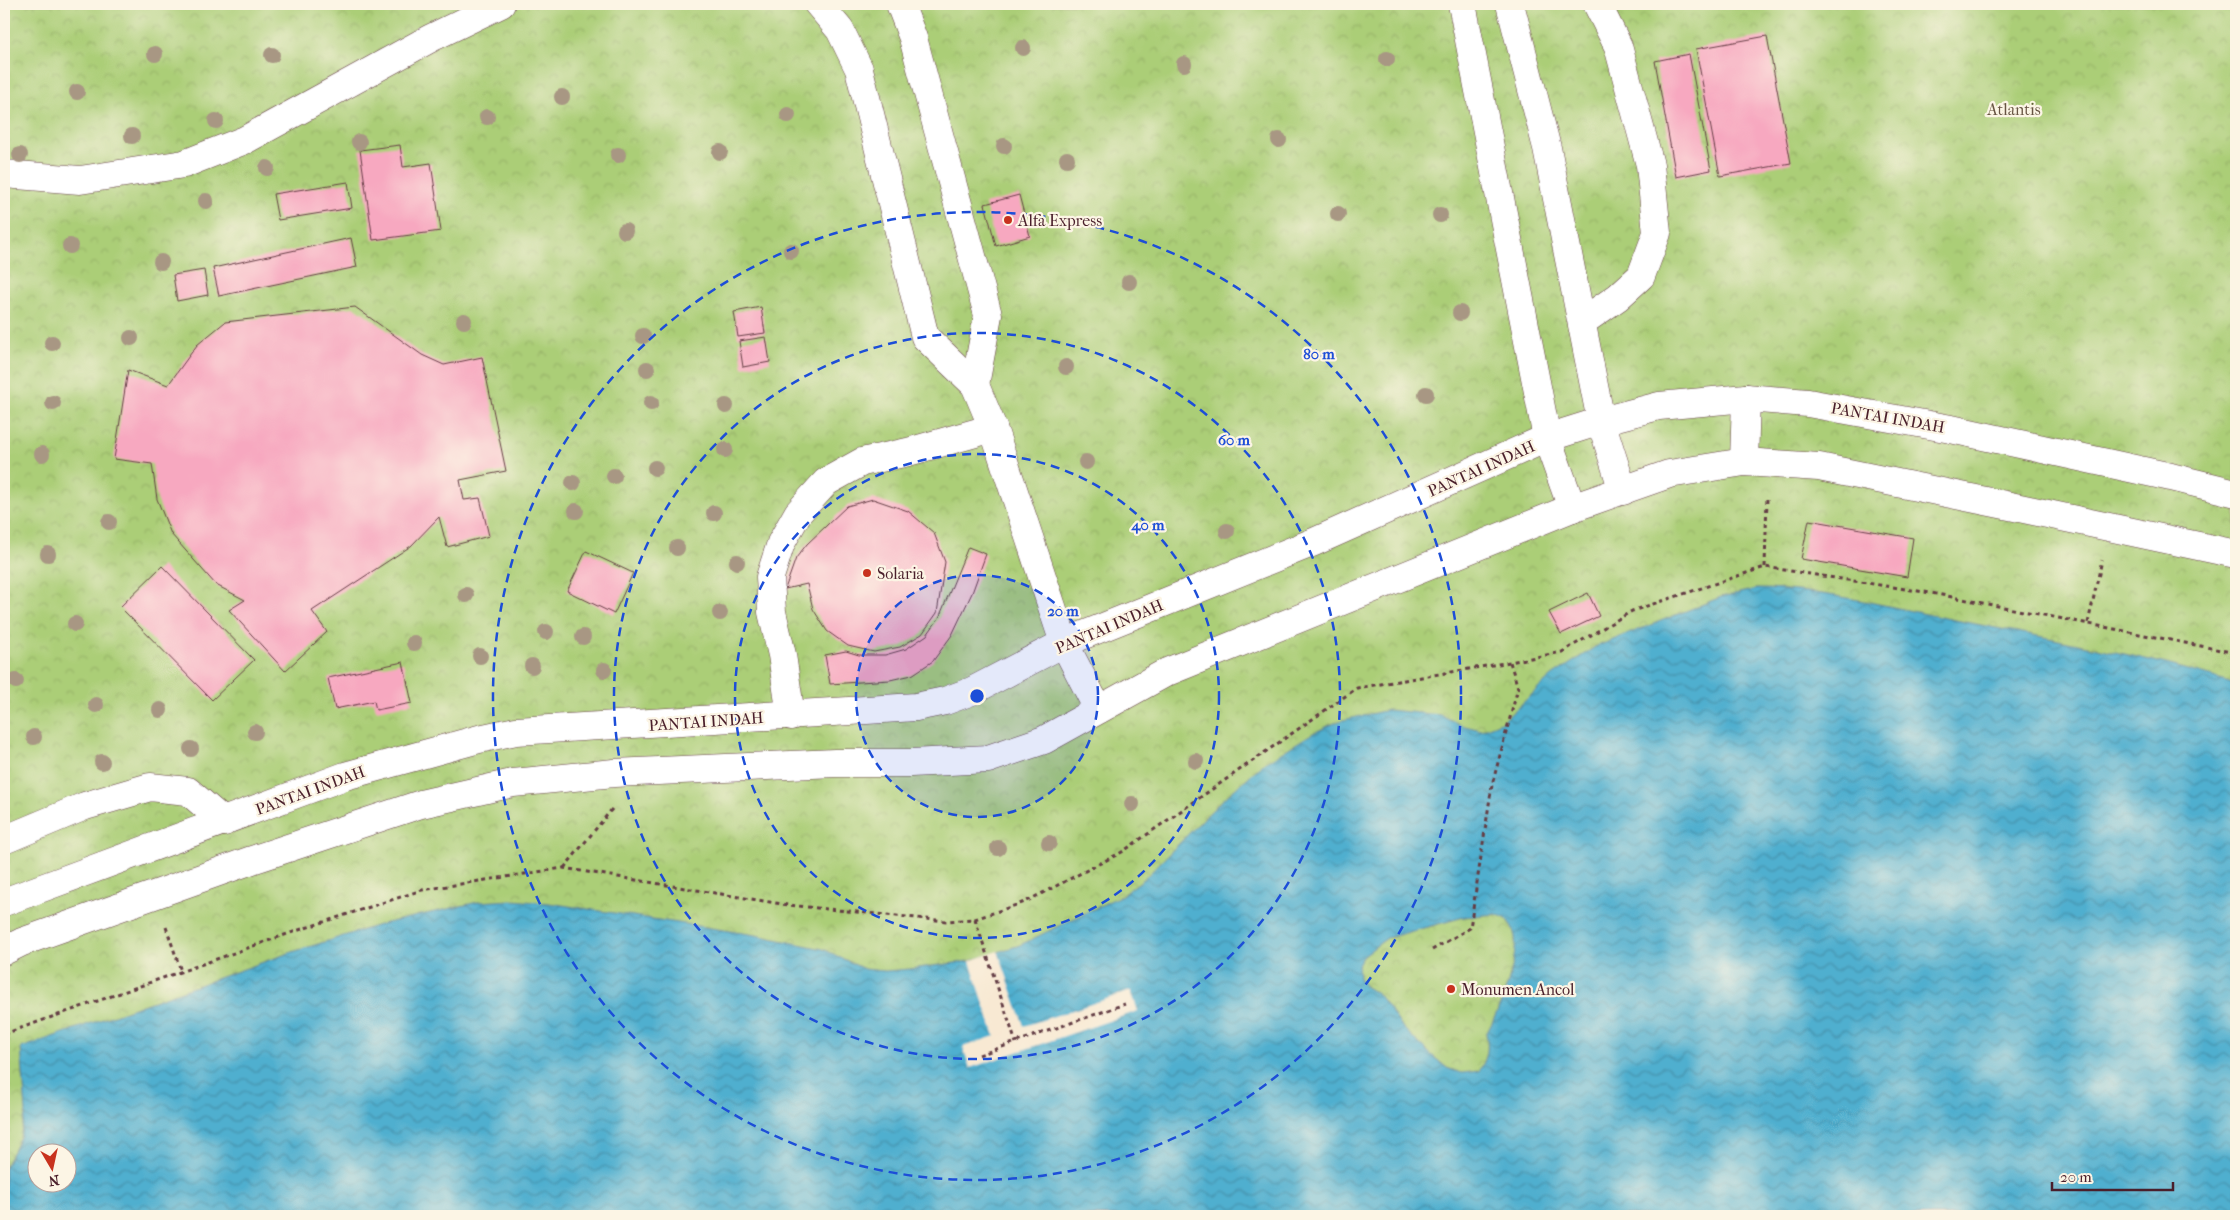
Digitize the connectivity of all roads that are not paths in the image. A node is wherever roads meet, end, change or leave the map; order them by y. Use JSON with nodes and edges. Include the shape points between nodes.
{"nodes":[{"id":1,"x":501,"y":4,"type":"edge"},
{"id":2,"x":818,"y":4,"type":"edge"},
{"id":3,"x":900,"y":4,"type":"edge"},
{"id":4,"x":915,"y":4,"type":"edge"},
{"id":5,"x":1462,"y":4,"type":"edge"},
{"id":6,"x":1510,"y":4,"type":"edge"},
{"id":7,"x":1597,"y":4,"type":"edge"},
{"id":8,"x":913,"y":38,"type":"junction"},
{"id":9,"x":4,"y":174,"type":"edge"},
{"id":10,"x":1582,"y":322,"type":"junction"},
{"id":11,"x":975,"y":384,"type":"junction"},
{"id":12,"x":1746,"y":398,"type":"junction"},
{"id":13,"x":1601,"y":421,"type":"junction"},
{"id":14,"x":993,"y":428,"type":"junction"},
{"id":15,"x":1547,"y":438,"type":"junction"},
{"id":16,"x":1744,"y":462,"type":"junction"},
{"id":17,"x":1623,"y":491,"type":"junction"},
{"id":18,"x":2236,"y":493,"type":"edge"},
{"id":19,"x":1572,"y":508,"type":"junction"},
{"id":20,"x":2236,"y":554,"type":"edge"},
{"id":21,"x":1064,"y":643,"type":"junction"},
{"id":22,"x":1098,"y":709,"type":"junction"},
{"id":23,"x":791,"y":716,"type":"junction"},
{"id":24,"x":224,"y":822,"type":"junction"},
{"id":25,"x":4,"y":840,"type":"edge"},
{"id":26,"x":4,"y":902,"type":"edge"},
{"id":27,"x":4,"y":951,"type":"edge"}],
"edges":[{"from":1,"to":9,"type":"street","via":[[431,38],[245,140],[184,164],[80,180]]},
{"from":2,"to":11,"type":"street","via":[[840,30],[859,68],[925,337]]},
{"from":3,"to":8,"type":"street"},
{"from":4,"to":8,"type":"street"},
{"from":5,"to":15,"type":"street"},
{"from":6,"to":10,"type":"street","via":[[1547,148]]},
{"from":7,"to":10,"type":"street","via":[[1618,46],[1650,165],[1657,233],[1641,276]]},
{"from":8,"to":11,"type":"street","via":[[988,315]]},
{"from":10,"to":13,"type":"street"},
{"from":11,"to":14,"type":"street"},
{"from":12,"to":13,"type":"street","name":"PANTAI INDAH","via":[[1659,406]]},
{"from":12,"to":16,"type":"street"},
{"from":12,"to":18,"type":"street","name":"PANTAI INDAH","via":[[1808,403],[1952,429]]},
{"from":13,"to":15,"type":"street","name":"PANTAI INDAH"},
{"from":13,"to":17,"type":"street"},
{"from":14,"to":21,"type":"street"},
{"from":14,"to":23,"type":"street","via":[[862,462],[826,482],[798,513],[781,543],[770,578],[772,612]]},
{"from":15,"to":19,"type":"street"},
{"from":15,"to":21,"type":"street","name":"PANTAI INDAH","via":[[1314,542]]},
{"from":16,"to":17,"type":"street","via":[[1669,474]]},
{"from":16,"to":20,"type":"street","via":[[1819,467]]},
{"from":17,"to":19,"type":"street"},
{"from":19,"to":22,"type":"street","via":[[1167,672]]},
{"from":21,"to":22,"type":"street"},
{"from":21,"to":23,"type":"street","name":"PANTAI INDAH","via":[[972,691],[945,701],[916,707]]},
{"from":22,"to":27,"type":"street","via":[[1044,740],[988,759],[614,773],[513,783],[421,804],[156,894]]},
{"from":23,"to":24,"type":"street","name":"PANTAI INDAH","via":[[516,731],[345,776]]},
{"from":24,"to":25,"type":"street","via":[[188,791],[150,787],[84,806]]},
{"from":24,"to":26,"type":"street","name":"PANTAI INDAH"}]}
